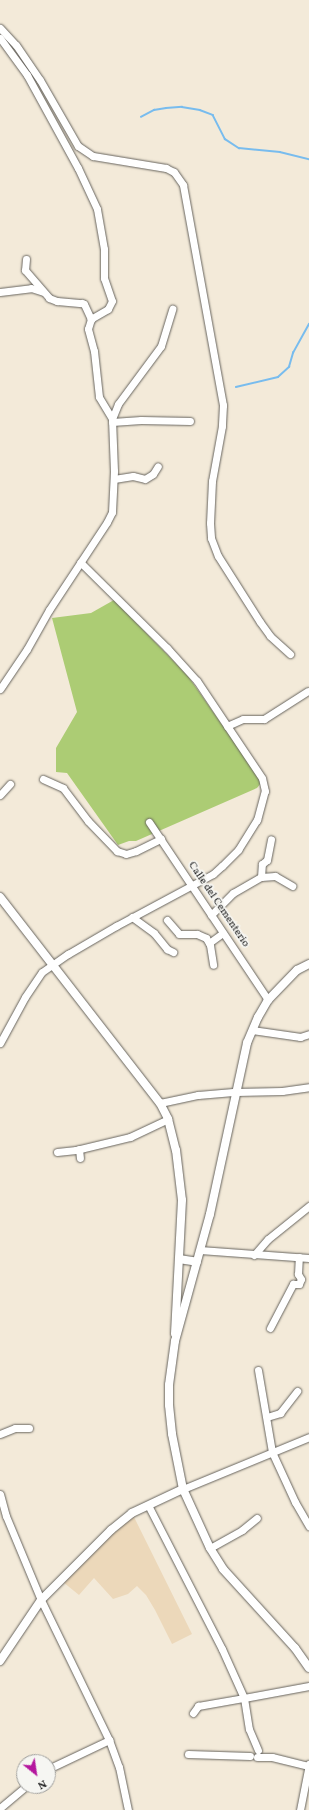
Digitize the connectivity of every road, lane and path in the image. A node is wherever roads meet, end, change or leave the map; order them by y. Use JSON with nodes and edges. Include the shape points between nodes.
{"nodes":[{"id":1,"x":0,"y":28,"type":"edge"},
{"id":2,"x":0,"y":38,"type":"edge"},
{"id":3,"x":26,"y":259,"type":"dead end"},
{"id":4,"x":0,"y":292,"type":"edge"},
{"id":5,"x":45,"y":293,"type":"junction"},
{"id":6,"x":172,"y":309,"type":"dead end"},
{"id":7,"x":91,"y":319,"type":"junction"},
{"id":8,"x":112,"y":421,"type":"junction"},
{"id":9,"x":190,"y":421,"type":"dead end"},
{"id":10,"x":158,"y":466,"type":"dead end"},
{"id":11,"x":114,"y":479,"type":"junction"},
{"id":12,"x":80,"y":562,"type":"junction"},
{"id":13,"x":290,"y":654,"type":"dead end"},
{"id":14,"x":0,"y":689,"type":"edge"},
{"id":15,"x":308,"y":692,"type":"dead end"},
{"id":16,"x":227,"y":726,"type":"junction"},
{"id":17,"x":43,"y":779,"type":"dead end"},
{"id":18,"x":10,"y":784,"type":"dead end"},
{"id":19,"x":0,"y":795,"type":"edge"},
{"id":20,"x":150,"y":822,"type":"dead end"},
{"id":21,"x":161,"y":839,"type":"junction"},
{"id":22,"x":271,"y":839,"type":"dead end"},
{"id":23,"x":261,"y":877,"type":"junction"},
{"id":24,"x":191,"y":885,"type":"junction"},
{"id":25,"x":292,"y":886,"type":"dead end"},
{"id":26,"x":0,"y":897,"type":"edge"},
{"id":27,"x":211,"y":915,"type":"junction"},
{"id":28,"x":132,"y":917,"type":"junction"},
{"id":29,"x":167,"y":920,"type":"dead end"},
{"id":30,"x":223,"y":933,"type":"junction"},
{"id":31,"x":209,"y":943,"type":"junction"},
{"id":32,"x":173,"y":952,"type":"dead end"},
{"id":33,"x":52,"y":964,"type":"junction"},
{"id":34,"x":309,"y":964,"type":"edge"},
{"id":35,"x":213,"y":965,"type":"dead end"},
{"id":36,"x":268,"y":1000,"type":"junction"},
{"id":37,"x":252,"y":1030,"type":"junction"},
{"id":38,"x":309,"y":1034,"type":"edge"},
{"id":39,"x":0,"y":1043,"type":"edge"},
{"id":40,"x":309,"y":1087,"type":"edge"},
{"id":41,"x":236,"y":1092,"type":"junction"},
{"id":42,"x":160,"y":1103,"type":"junction"},
{"id":43,"x":168,"y":1119,"type":"junction"},
{"id":44,"x":79,"y":1149,"type":"junction"},
{"id":45,"x":57,"y":1152,"type":"dead end"},
{"id":46,"x":80,"y":1158,"type":"dead end"},
{"id":47,"x":309,"y":1206,"type":"edge"},
{"id":48,"x":200,"y":1250,"type":"junction"},
{"id":49,"x":254,"y":1254,"type":"junction"},
{"id":50,"x":299,"y":1257,"type":"junction"},
{"id":51,"x":309,"y":1258,"type":"edge"},
{"id":52,"x":179,"y":1259,"type":"junction"},
{"id":53,"x":197,"y":1262,"type":"junction"},
{"id":54,"x":270,"y":1328,"type":"dead end"},
{"id":55,"x":176,"y":1341,"type":"junction"},
{"id":56,"x":258,"y":1370,"type":"dead end"},
{"id":57,"x":297,"y":1391,"type":"dead end"},
{"id":58,"x":267,"y":1417,"type":"junction"},
{"id":59,"x":29,"y":1428,"type":"dead end"},
{"id":60,"x":0,"y":1434,"type":"edge"},
{"id":61,"x":309,"y":1437,"type":"edge"},
{"id":62,"x":272,"y":1452,"type":"junction"},
{"id":63,"x":184,"y":1489,"type":"junction"},
{"id":64,"x":0,"y":1494,"type":"edge"},
{"id":65,"x":148,"y":1505,"type":"junction"},
{"id":66,"x":257,"y":1518,"type":"dead end"},
{"id":67,"x":309,"y":1526,"type":"edge"},
{"id":68,"x":210,"y":1548,"type":"junction"},
{"id":69,"x":41,"y":1600,"type":"junction"},
{"id":70,"x":307,"y":1660,"type":"edge"},
{"id":71,"x":0,"y":1662,"type":"edge"},
{"id":72,"x":309,"y":1668,"type":"edge"},
{"id":73,"x":309,"y":1681,"type":"edge"},
{"id":74,"x":300,"y":1686,"type":"junction"},
{"id":75,"x":309,"y":1686,"type":"edge"},
{"id":76,"x":244,"y":1698,"type":"junction"},
{"id":77,"x":193,"y":1713,"type":"dead end"},
{"id":78,"x":109,"y":1740,"type":"junction"},
{"id":79,"x":255,"y":1753,"type":"junction"},
{"id":80,"x":188,"y":1754,"type":"dead end"},
{"id":81,"x":56,"y":1765,"type":"edge"},
{"id":82,"x":309,"y":1765,"type":"edge"},
{"id":83,"x":17,"y":1794,"type":"edge"},
{"id":84,"x":0,"y":1808,"type":"edge"},
{"id":85,"x":128,"y":1810,"type":"edge"},
{"id":86,"x":300,"y":1810,"type":"edge"}],
"edges":[{"from":1,"to":13,"type":"street","via":[[16,45],[37,75],[78,146],[93,156],[166,168],[174,172],[183,185],[223,405],[222,426],[212,481],[211,538],[218,556],[260,622],[270,636]]},
{"from":2,"to":7,"type":"street","via":[[27,75],[97,208],[104,249],[104,278],[112,301],[108,309]]},
{"from":3,"to":5,"type":"street","via":[[25,270]]},
{"from":4,"to":5,"type":"street","via":[[31,288]]},
{"from":5,"to":7,"type":"street","via":[[53,301],[84,304]]},
{"from":6,"to":8,"type":"street","via":[[161,346],[118,404]]},
{"from":7,"to":8,"type":"street","via":[[88,329],[94,351],[99,397]]},
{"from":8,"to":9,"type":"street"},
{"from":8,"to":11,"type":"street"},
{"from":10,"to":11,"type":"street","via":[[153,474],[145,479],[133,476]]},
{"from":11,"to":12,"type":"street","via":[[112,512]]},
{"from":12,"to":14,"type":"street"},
{"from":12,"to":16,"type":"street","via":[[188,671]]},
{"from":15,"to":16,"type":"street","via":[[264,719],[243,719]]},
{"from":16,"to":24,"type":"street","via":[[262,778],[265,791],[263,802],[257,820],[238,850],[213,874]]},
{"from":17,"to":21,"type":"street","via":[[63,788],[88,821],[117,851],[126,854]]},
{"from":18,"to":19,"type":"street"},
{"from":20,"to":21,"type":"street","name":"Calle del Cementerio"},
{"from":21,"to":24,"type":"street","name":"Calle del Cementerio"},
{"from":22,"to":23,"type":"street","via":[[267,860],[262,864]]},
{"from":23,"to":25,"type":"street","via":[[275,876]]},
{"from":23,"to":27,"type":"street","via":[[233,893]]},
{"from":24,"to":27,"type":"street","name":"Calle del Cementerio"},
{"from":24,"to":28,"type":"street"},
{"from":26,"to":33,"type":"main road"},
{"from":27,"to":30,"type":"street","name":"Calle del Cementerio"},
{"from":28,"to":32,"type":"street","via":[[154,932]]},
{"from":28,"to":33,"type":"street"},
{"from":29,"to":31,"type":"street","via":[[179,934],[197,934],[206,938]]},
{"from":30,"to":31,"type":"street"},
{"from":30,"to":36,"type":"street","name":"Calle del Cementerio"},
{"from":31,"to":35,"type":"street"},
{"from":33,"to":39,"type":"street","via":[[35,980]]},
{"from":33,"to":42,"type":"main road"},
{"from":34,"to":36,"type":"main road","via":[[297,970]]},
{"from":36,"to":37,"type":"main road"},
{"from":37,"to":38,"type":"street","via":[[300,1037]]},
{"from":37,"to":41,"type":"main road"},
{"from":40,"to":41,"type":"street","via":[[282,1091]]},
{"from":41,"to":42,"type":"street","via":[[198,1095]]},
{"from":41,"to":48,"type":"main road"},
{"from":42,"to":43,"type":"main road"},
{"from":43,"to":44,"type":"street","via":[[130,1137]]},
{"from":43,"to":52,"type":"main road","via":[[176,1150],[182,1200]]},
{"from":44,"to":45,"type":"street"},
{"from":44,"to":46,"type":"street"},
{"from":47,"to":49,"type":"street","via":[[268,1239]]},
{"from":48,"to":49,"type":"street"},
{"from":48,"to":53,"type":"main road"},
{"from":49,"to":50,"type":"street"},
{"from":50,"to":51,"type":"street"},
{"from":50,"to":54,"type":"street","via":[[299,1284],[293,1284]]},
{"from":52,"to":53,"type":"main road"},
{"from":52,"to":55,"type":"main road","via":[[174,1325]]},
{"from":53,"to":55,"type":"main road"},
{"from":55,"to":63,"type":"main road","via":[[169,1385],[169,1405],[172,1434]]},
{"from":56,"to":58,"type":"street"},
{"from":57,"to":58,"type":"street","via":[[280,1413]]},
{"from":58,"to":62,"type":"street"},
{"from":59,"to":60,"type":"street","via":[[15,1428]]},
{"from":61,"to":62,"type":"street"},
{"from":62,"to":63,"type":"street"},
{"from":62,"to":67,"type":"street"},
{"from":63,"to":65,"type":"main road"},
{"from":63,"to":68,"type":"main road"},
{"from":64,"to":69,"type":"street","via":[[6,1516]]},
{"from":65,"to":69,"type":"main road","via":[[132,1513],[111,1530]]},
{"from":65,"to":76,"type":"street","via":[[222,1649]]},
{"from":66,"to":68,"type":"street","via":[[231,1537]]},
{"from":68,"to":70,"type":"main road","via":[[223,1569]]},
{"from":69,"to":71,"type":"main road"},
{"from":69,"to":78,"type":"street"},
{"from":70,"to":72,"type":"main road"},
{"from":73,"to":74,"type":"street"},
{"from":74,"to":75,"type":"street"},
{"from":74,"to":76,"type":"street"},
{"from":76,"to":77,"type":"street","via":[[198,1706]]},
{"from":76,"to":79,"type":"street"},
{"from":78,"to":81,"type":"street"},
{"from":78,"to":85,"type":"street","via":[[119,1767]]},
{"from":79,"to":80,"type":"street"},
{"from":79,"to":82,"type":"street"},
{"from":82,"to":86,"type":"street"},
{"from":83,"to":84,"type":"street"}]}
